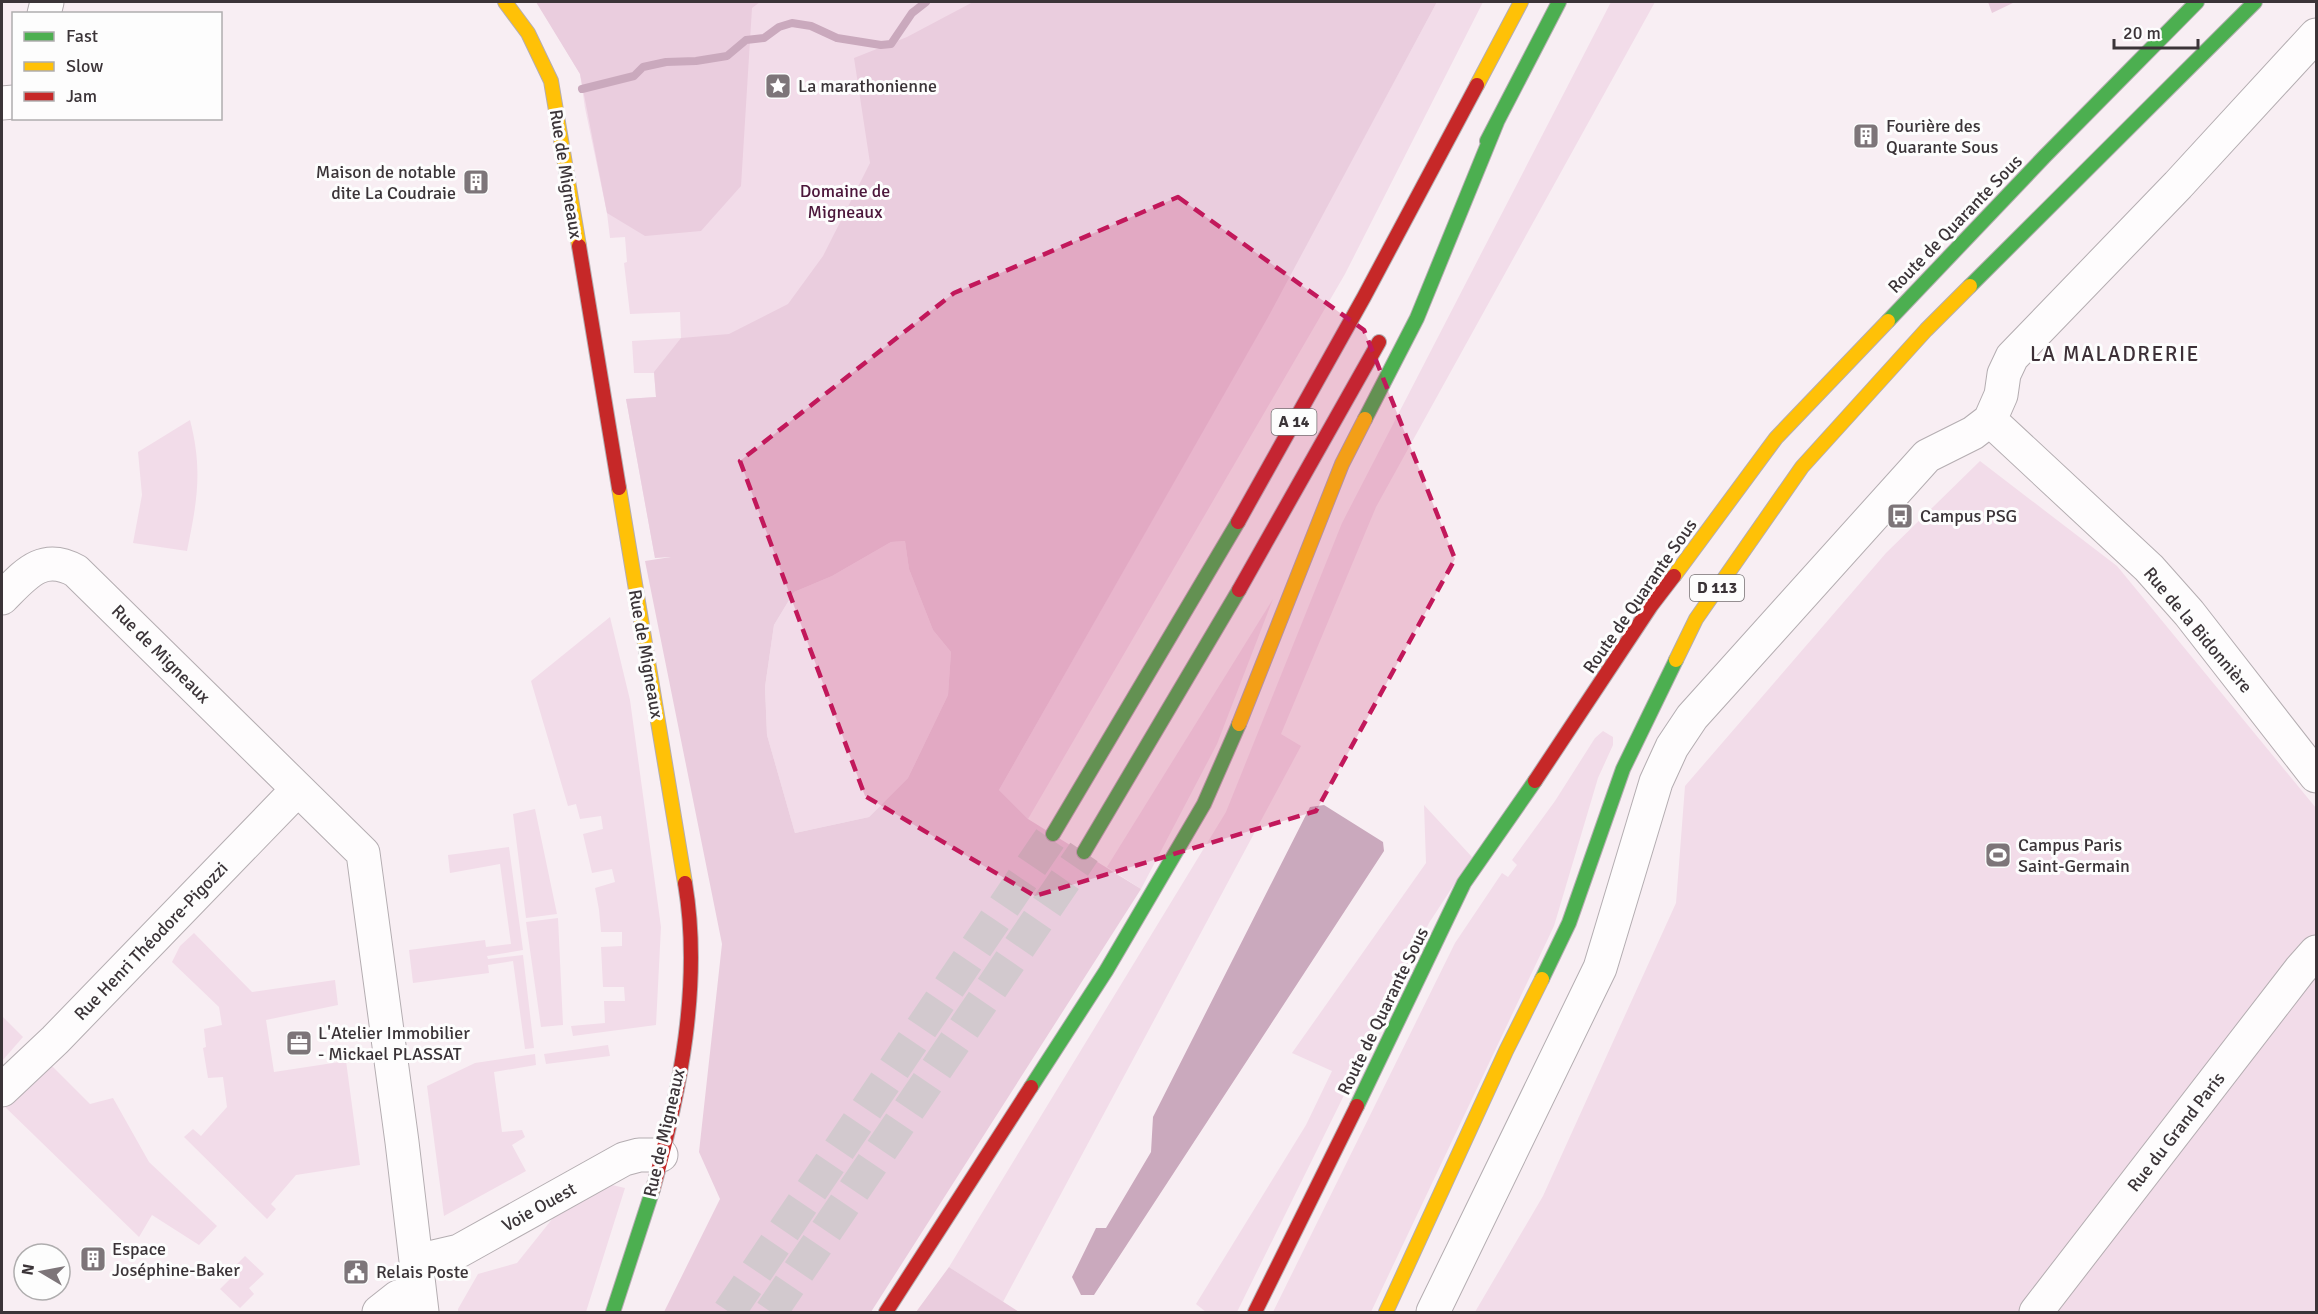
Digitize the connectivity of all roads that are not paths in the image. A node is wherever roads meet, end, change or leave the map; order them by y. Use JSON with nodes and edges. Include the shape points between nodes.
{"nodes":[{"id":1,"x":505,"y":2,"type":"edge"},
{"id":2,"x":1521,"y":2,"type":"edge"},
{"id":3,"x":1559,"y":2,"type":"edge"},
{"id":4,"x":2197,"y":2,"type":"edge"},
{"id":5,"x":2255,"y":2,"type":"edge"},
{"id":6,"x":2316,"y":35,"type":"edge"},
{"id":7,"x":1497,"y":122,"type":"junction"},
{"id":8,"x":1432,"y":244,"type":"dead end"},
{"id":9,"x":1388,"y":325,"type":"dead end"},
{"id":10,"x":1990,"y":420,"type":"junction"},
{"id":11,"x":2,"y":598,"type":"edge"},
{"id":12,"x":2316,"y":776,"type":"edge"},
{"id":13,"x":298,"y":789,"type":"junction"},
{"id":14,"x":1053,"y":834,"type":"tunnel mouth"},
{"id":15,"x":1084,"y":852,"type":"tunnel mouth"},
{"id":16,"x":2316,"y":952,"type":"edge"},
{"id":17,"x":2,"y":1090,"type":"edge"},
{"id":18,"x":662,"y":1155,"type":"junction"},
{"id":19,"x":419,"y":1288,"type":"edge"},
{"id":20,"x":379,"y":1312,"type":"edge"},
{"id":21,"x":613,"y":1312,"type":"edge"},
{"id":22,"x":886,"y":1312,"type":"edge"},
{"id":23,"x":1254,"y":1312,"type":"edge"},
{"id":24,"x":1386,"y":1312,"type":"edge"},
{"id":25,"x":1433,"y":1312,"type":"edge"},
{"id":26,"x":2036,"y":1312,"type":"edge"}],
"edges":[{"from":1,"to":18,"type":"main road","name":"Rue de Migneaux","via":[[528,33],[551,81],[691,916],[687,1008]]},
{"from":2,"to":14,"type":"main road","number":"A 14","via":[[1364,297],[1217,559]]},
{"from":3,"to":7,"type":"main road"},
{"from":4,"to":23,"type":"main road","name":"Route de Quarante Sous","number":"D 113","via":[[1776,438],[1651,606],[1464,883]]},
{"from":5,"to":24,"type":"main road","number":"D 113","via":[[1926,330],[1802,467],[1696,619],[1623,769],[1569,923]]},
{"from":6,"to":10,"type":"street","via":[[2012,357]]},
{"from":7,"to":8,"type":"main road"},
{"from":7,"to":22,"type":"main road","via":[[1417,318],[1342,464],[1204,804],[1106,971]]},
{"from":9,"to":15,"type":"main road","number":"A 14","via":[[1253,567]]},
{"from":10,"to":12,"type":"street","name":"Rue de la Bidonnière","via":[[2149,568],[2189,613]]},
{"from":10,"to":25,"type":"street","via":[[1927,456],[1716,688],[1672,747],[1641,825],[1600,968]]},
{"from":11,"to":13,"type":"street","name":"Rue de Migneaux","via":[[37,566],[52,563],[76,571]]},
{"from":13,"to":17,"type":"street","name":"Rue Henri Théodore-Pigozzi"},
{"from":13,"to":19,"type":"street","name":"Rue de Migneaux","via":[[363,854]]},
{"from":16,"to":26,"type":"street","name":"Rue du Grand Paris"},
{"from":18,"to":19,"type":"street","name":"Voie Ouest","via":[[624,1159],[459,1251]]},
{"from":18,"to":21,"type":"main road","name":"Rue de Migneaux"},
{"from":19,"to":20,"type":"street","name":"Voie Ouest","via":[[398,1297]]}]}
